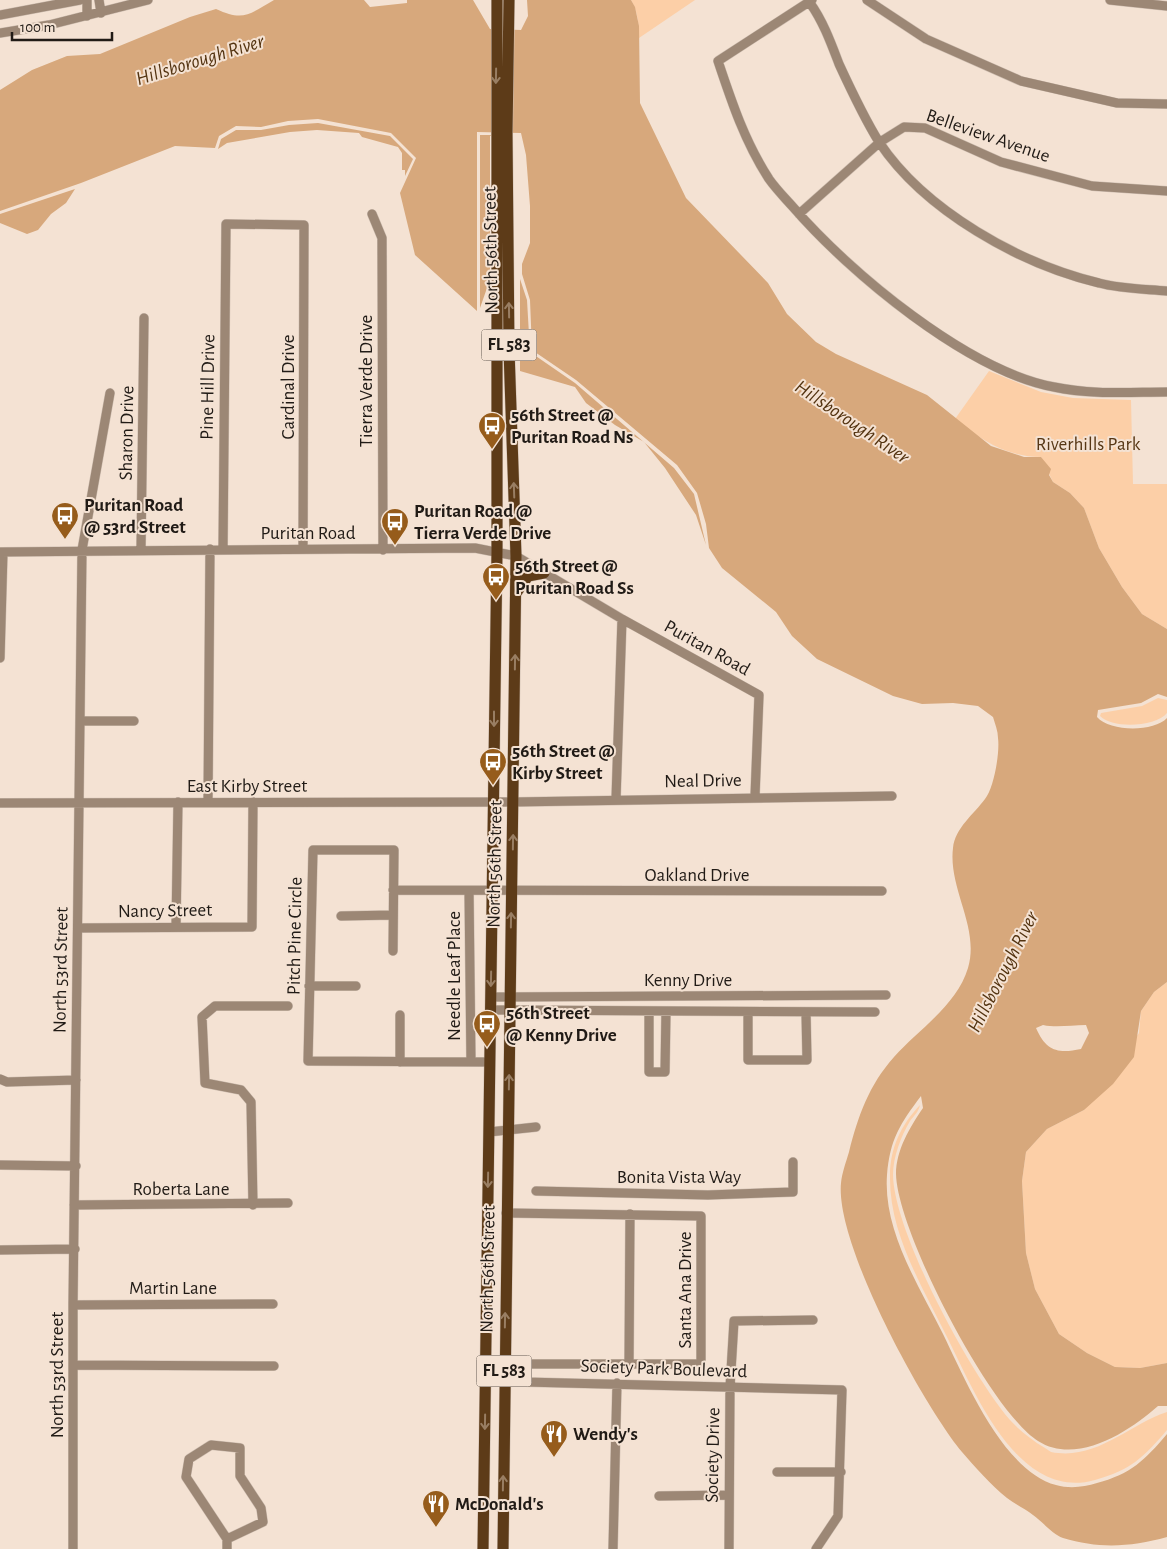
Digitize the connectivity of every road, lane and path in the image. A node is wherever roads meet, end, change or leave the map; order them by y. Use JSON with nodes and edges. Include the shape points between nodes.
{"nodes":[{"id":1,"x":80,"y":0,"type":"edge"},
{"id":2,"x":87,"y":0,"type":"edge"},
{"id":3,"x":99,"y":0,"type":"edge"},
{"id":4,"x":148,"y":0,"type":"edge"},
{"id":5,"x":497,"y":0,"type":"edge"},
{"id":6,"x":509,"y":0,"type":"edge"},
{"id":7,"x":867,"y":0,"type":"edge"},
{"id":8,"x":1110,"y":0,"type":"edge"},
{"id":9,"x":811,"y":1,"type":"edge"},
{"id":10,"x":1167,"y":6,"type":"edge"},
{"id":11,"x":0,"y":14,"type":"edge"},
{"id":12,"x":93,"y":14,"type":"junction"},
{"id":13,"x":0,"y":33,"type":"edge"},
{"id":14,"x":1167,"y":104,"type":"edge"},
{"id":15,"x":501,"y":134,"type":"junction"},
{"id":16,"x":880,"y":142,"type":"junction"},
{"id":17,"x":1167,"y":191,"type":"edge"},
{"id":18,"x":372,"y":214,"type":"dead end"},
{"id":19,"x":799,"y":214,"type":"junction"},
{"id":20,"x":304,"y":225,"type":"joint"},
{"id":21,"x":1167,"y":291,"type":"edge"},
{"id":22,"x":144,"y":318,"type":"dead end"},
{"id":23,"x":496,"y":382,"type":"junction"},
{"id":24,"x":510,"y":382,"type":"junction"},
{"id":25,"x":1167,"y":392,"type":"edge"},
{"id":26,"x":110,"y":393,"type":"dead end"},
{"id":27,"x":142,"y":549,"type":"junction"},
{"id":28,"x":210,"y":549,"type":"junction"},
{"id":29,"x":222,"y":549,"type":"junction"},
{"id":30,"x":304,"y":549,"type":"junction"},
{"id":31,"x":82,"y":550,"type":"junction"},
{"id":32,"x":383,"y":550,"type":"junction"},
{"id":33,"x":497,"y":551,"type":"junction"},
{"id":34,"x":2,"y":552,"type":"edge"},
{"id":35,"x":516,"y":556,"type":"junction"},
{"id":36,"x":544,"y":573,"type":"junction"},
{"id":37,"x":515,"y":594,"type":"junction"},
{"id":38,"x":622,"y":619,"type":"junction"},
{"id":39,"x":0,"y":658,"type":"edge"},
{"id":40,"x":495,"y":694,"type":"junction"},
{"id":41,"x":514,"y":694,"type":"junction"},
{"id":42,"x":81,"y":721,"type":"junction"},
{"id":43,"x":134,"y":721,"type":"dead end"},
{"id":44,"x":755,"y":796,"type":"junction"},
{"id":45,"x":892,"y":796,"type":"dead end"},
{"id":46,"x":616,"y":799,"type":"junction"},
{"id":47,"x":178,"y":802,"type":"junction"},
{"id":48,"x":208,"y":802,"type":"junction"},
{"id":49,"x":253,"y":802,"type":"junction"},
{"id":50,"x":494,"y":802,"type":"junction"},
{"id":51,"x":514,"y":802,"type":"junction"},
{"id":52,"x":0,"y":803,"type":"edge"},
{"id":53,"x":78,"y":804,"type":"junction"},
{"id":54,"x":393,"y":890,"type":"junction"},
{"id":55,"x":493,"y":890,"type":"junction"},
{"id":56,"x":512,"y":890,"type":"junction"},
{"id":57,"x":469,"y":891,"type":"junction"},
{"id":58,"x":882,"y":891,"type":"dead end"},
{"id":59,"x":393,"y":915,"type":"junction"},
{"id":60,"x":341,"y":916,"type":"dead end"},
{"id":61,"x":176,"y":926,"type":"junction"},
{"id":62,"x":78,"y":928,"type":"junction"},
{"id":63,"x":394,"y":951,"type":"dead end"},
{"id":64,"x":309,"y":986,"type":"junction"},
{"id":65,"x":356,"y":986,"type":"dead end"},
{"id":66,"x":886,"y":995,"type":"dead end"},
{"id":67,"x":491,"y":997,"type":"junction"},
{"id":68,"x":510,"y":997,"type":"junction"},
{"id":69,"x":288,"y":1006,"type":"dead end"},
{"id":70,"x":491,"y":1010,"type":"junction"},
{"id":71,"x":510,"y":1010,"type":"junction"},
{"id":72,"x":666,"y":1011,"type":"junction"},
{"id":73,"x":649,"y":1012,"type":"junction"},
{"id":74,"x":748,"y":1012,"type":"junction"},
{"id":75,"x":806,"y":1012,"type":"junction"},
{"id":76,"x":875,"y":1012,"type":"dead end"},
{"id":77,"x":400,"y":1015,"type":"dead end"},
{"id":78,"x":400,"y":1062,"type":"junction"},
{"id":79,"x":471,"y":1062,"type":"junction"},
{"id":80,"x":490,"y":1062,"type":"junction"},
{"id":81,"x":0,"y":1079,"type":"edge"},
{"id":82,"x":76,"y":1080,"type":"junction"},
{"id":83,"x":536,"y":1127,"type":"dead end"},
{"id":84,"x":509,"y":1131,"type":"junction"},
{"id":85,"x":489,"y":1132,"type":"junction"},
{"id":86,"x":792,"y":1162,"type":"dead end"},
{"id":87,"x":0,"y":1165,"type":"edge"},
{"id":88,"x":76,"y":1166,"type":"junction"},
{"id":89,"x":536,"y":1191,"type":"dead end"},
{"id":90,"x":288,"y":1203,"type":"dead end"},
{"id":91,"x":74,"y":1205,"type":"junction"},
{"id":92,"x":253,"y":1205,"type":"junction"},
{"id":93,"x":506,"y":1213,"type":"junction"},
{"id":94,"x":630,"y":1214,"type":"junction"},
{"id":95,"x":75,"y":1249,"type":"junction"},
{"id":96,"x":0,"y":1250,"type":"edge"},
{"id":97,"x":273,"y":1304,"type":"dead end"},
{"id":98,"x":73,"y":1305,"type":"junction"},
{"id":99,"x":813,"y":1320,"type":"dead end"},
{"id":100,"x":629,"y":1363,"type":"junction"},
{"id":101,"x":73,"y":1365,"type":"junction"},
{"id":102,"x":274,"y":1366,"type":"dead end"},
{"id":103,"x":485,"y":1376,"type":"junction"},
{"id":104,"x":504,"y":1380,"type":"junction"},
{"id":105,"x":525,"y":1382,"type":"junction"},
{"id":106,"x":617,"y":1384,"type":"junction"},
{"id":107,"x":730,"y":1388,"type":"junction"},
{"id":108,"x":777,"y":1472,"type":"dead end"},
{"id":109,"x":840,"y":1472,"type":"junction"},
{"id":110,"x":728,"y":1495,"type":"junction"},
{"id":111,"x":658,"y":1496,"type":"dead end"},
{"id":112,"x":226,"y":1544,"type":"edge"},
{"id":113,"x":73,"y":1549,"type":"edge"},
{"id":114,"x":483,"y":1549,"type":"edge"},
{"id":115,"x":503,"y":1549,"type":"edge"},
{"id":116,"x":613,"y":1549,"type":"edge"},
{"id":117,"x":729,"y":1549,"type":"edge"},
{"id":118,"x":816,"y":1549,"type":"edge"}],
"edges":[{"from":1,"to":11,"type":"street"},
{"from":2,"to":12,"type":"street"},
{"from":3,"to":12,"type":"street"},
{"from":4,"to":12,"type":"street"},
{"from":5,"to":15,"type":"main road","name":"North 56th Street","number":"FL 583","one_way":true},
{"from":6,"to":15,"type":"main road","name":"North 56th Street","number":"FL 583","via":[[510,27]]},
{"from":7,"to":14,"type":"street","via":[[926,39],[1021,81],[1117,103]]},
{"from":8,"to":10,"type":"street"},
{"from":9,"to":16,"type":"street","via":[[848,84]]},
{"from":9,"to":19,"type":"street","via":[[718,61],[749,146],[770,181]]},
{"from":12,"to":13,"type":"street"},
{"from":15,"to":23,"type":"main road","name":"North 56th Street","number":"FL 583"},
{"from":24,"to":15,"type":"main road","name":"North 56th Street","number":"FL 583","one_way":true},
{"from":16,"to":17,"type":"street","name":"Belleview Avenue","via":[[904,127],[925,128],[1002,162],[1092,186]]},
{"from":16,"to":19,"type":"street","name":"Belleview Avenue"},
{"from":16,"to":21,"type":"street","via":[[913,182],[963,221],[1032,262],[1100,284]]},
{"from":18,"to":32,"type":"street","name":"Tierra Verde Drive","via":[[382,238]]},
{"from":19,"to":25,"type":"street","via":[[822,239],[912,315],[978,359],[1053,387],[1084,392]]},
{"from":20,"to":29,"type":"street","name":"Pine Hill Drive","via":[[226,224]]},
{"from":20,"to":30,"type":"street","name":"Cardinal Drive"},
{"from":22,"to":27,"type":"street","name":"Sharon Drive"},
{"from":23,"to":24,"type":"main road"},
{"from":23,"to":33,"type":"main road","name":"North 56th Street","number":"FL 583"},
{"from":35,"to":24,"type":"main road","name":"North 56th Street","number":"FL 583","one_way":true},
{"from":26,"to":31,"type":"street","name":"North 53rd Street"},
{"from":27,"to":28,"type":"street","name":"Puritan Road"},
{"from":27,"to":31,"type":"street","name":"Puritan Road"},
{"from":28,"to":29,"type":"street","name":"Puritan Road"},
{"from":28,"to":48,"type":"street"},
{"from":29,"to":30,"type":"street","name":"Puritan Road"},
{"from":30,"to":32,"type":"street","name":"Puritan Road"},
{"from":31,"to":34,"type":"street","name":"Puritan Road"},
{"from":31,"to":42,"type":"street","name":"North 53rd Street"},
{"from":32,"to":33,"type":"street","name":"Puritan Road","via":[[475,548]]},
{"from":33,"to":35,"type":"street","name":"Puritan Road"},
{"from":33,"to":40,"type":"main road","name":"North 56th Street","number":"FL 583"},
{"from":34,"to":39,"type":"street"},
{"from":35,"to":36,"type":"street","name":"Puritan Road"},
{"from":35,"to":37,"type":"main road","name":"North 56th Street","number":"FL 583"},
{"from":36,"to":37,"type":"main road","via":[[528,576]]},
{"from":36,"to":38,"type":"street","name":"Puritan Road"},
{"from":41,"to":37,"type":"main road","name":"North 56th Street","number":"FL 583","one_way":true},
{"from":38,"to":44,"type":"street","name":"Puritan Road","via":[[759,695]]},
{"from":38,"to":46,"type":"street"},
{"from":40,"to":41,"type":"main road"},
{"from":40,"to":50,"type":"main road","name":"North 56th Street","number":"FL 583","one_way":true},
{"from":41,"to":51,"type":"main road","name":"North 56th Street","number":"FL 583"},
{"from":42,"to":43,"type":"street"},
{"from":42,"to":53,"type":"street","name":"North 53rd Street"},
{"from":44,"to":45,"type":"street","name":"Neal Drive"},
{"from":44,"to":46,"type":"street","name":"Neal Drive"},
{"from":46,"to":51,"type":"street","name":"Neal Drive"},
{"from":47,"to":48,"type":"street","name":"East Kirby Street"},
{"from":47,"to":53,"type":"street","name":"East Kirby Street"},
{"from":47,"to":61,"type":"street"},
{"from":48,"to":49,"type":"street","name":"East Kirby Street"},
{"from":49,"to":50,"type":"street","name":"East Kirby Street"},
{"from":49,"to":61,"type":"street","name":"Nancy Street","via":[[252,927]]},
{"from":50,"to":51,"type":"street","name":"East Kirby Street"},
{"from":50,"to":55,"type":"main road","name":"North 56th Street","number":"FL 583"},
{"from":56,"to":51,"type":"main road","name":"North 56th Street","number":"FL 583","one_way":true},
{"from":52,"to":53,"type":"street","name":"East Kirby Street"},
{"from":53,"to":62,"type":"street","name":"North 53rd Street"},
{"from":54,"to":57,"type":"street"},
{"from":54,"to":59,"type":"street"},
{"from":54,"to":64,"type":"street","name":"Pitch Pine Circle","via":[[394,850],[313,850]]},
{"from":55,"to":56,"type":"street","name":"Oakland Drive"},
{"from":55,"to":57,"type":"street"},
{"from":55,"to":67,"type":"main road","name":"North 56th Street","number":"FL 583","one_way":true},
{"from":56,"to":58,"type":"street","name":"Oakland Drive"},
{"from":68,"to":56,"type":"main road","name":"North 56th Street","number":"FL 583","one_way":true},
{"from":57,"to":79,"type":"street","name":"Needle Leaf Place"},
{"from":59,"to":60,"type":"street"},
{"from":59,"to":63,"type":"street"},
{"from":61,"to":62,"type":"street","name":"Nancy Street"},
{"from":62,"to":82,"type":"street","name":"North 53rd Street"},
{"from":64,"to":65,"type":"street"},
{"from":64,"to":78,"type":"street","name":"Pitch Pine Circle","via":[[308,1061]]},
{"from":66,"to":68,"type":"street","name":"Kenny Drive"},
{"from":67,"to":68,"type":"street","name":"Kenny Drive"},
{"from":67,"to":70,"type":"main road","name":"North 56th Street","number":"FL 583"},
{"from":68,"to":71,"type":"main road","name":"North 56th Street","number":"FL 583"},
{"from":69,"to":92,"type":"street","via":[[215,1006],[202,1017],[205,1083],[241,1090],[251,1102]]},
{"from":70,"to":71,"type":"street"},
{"from":70,"to":80,"type":"main road","name":"North 56th Street","number":"FL 583"},
{"from":71,"to":73,"type":"street"},
{"from":84,"to":71,"type":"main road","name":"North 56th Street","number":"FL 583","one_way":true},
{"from":72,"to":73,"type":"street"},
{"from":72,"to":73,"type":"street","via":[[665,1072],[649,1072]]},
{"from":72,"to":74,"type":"street"},
{"from":74,"to":75,"type":"street"},
{"from":74,"to":75,"type":"street","via":[[748,1060],[807,1060]]},
{"from":75,"to":76,"type":"street"},
{"from":77,"to":78,"type":"street"},
{"from":78,"to":79,"type":"street","name":"Pitch Pine Circle"},
{"from":79,"to":80,"type":"street","name":"Pitch Pine Circle"},
{"from":80,"to":85,"type":"main road","name":"North 56th Street","number":"FL 583"},
{"from":81,"to":82,"type":"street","via":[[7,1082]]},
{"from":82,"to":88,"type":"street","name":"North 53rd Street"},
{"from":83,"to":84,"type":"street"},
{"from":84,"to":85,"type":"street"},
{"from":84,"to":93,"type":"main road","name":"North 56th Street","number":"FL 583"},
{"from":85,"to":103,"type":"main road","name":"North 56th Street","number":"FL 583","one_way":true},
{"from":86,"to":89,"type":"street","name":"Bonita Vista Way","via":[[792,1192],[708,1195]]},
{"from":87,"to":88,"type":"street"},
{"from":88,"to":91,"type":"street","name":"North 53rd Street"},
{"from":90,"to":92,"type":"street","name":"Roberta Lane"},
{"from":91,"to":92,"type":"street","name":"Roberta Lane"},
{"from":91,"to":95,"type":"street","name":"North 53rd Street"},
{"from":93,"to":94,"type":"street"},
{"from":104,"to":93,"type":"main road","name":"North 56th Street","number":"FL 583","one_way":true},
{"from":94,"to":100,"type":"street"},
{"from":94,"to":100,"type":"street","name":"Santa Ana Drive","via":[[701,1216],[701,1364]]},
{"from":95,"to":96,"type":"street"},
{"from":95,"to":98,"type":"street","name":"North 53rd Street"},
{"from":97,"to":98,"type":"street","name":"Martin Lane"},
{"from":98,"to":101,"type":"street","name":"North 53rd Street"},
{"from":99,"to":107,"type":"street","name":"Society Drive","via":[[734,1320]]},
{"from":100,"to":105,"type":"street","via":[[525,1364]]},
{"from":101,"to":102,"type":"street"},
{"from":101,"to":113,"type":"street","name":"North 53rd Street"},
{"from":103,"to":104,"type":"street","name":"Society Park Boulevard"},
{"from":103,"to":114,"type":"main road","name":"North 56th Street","number":"FL 583","one_way":true},
{"from":104,"to":105,"type":"street","name":"Society Park Boulevard"},
{"from":115,"to":104,"type":"main road","name":"North 56th Street","number":"FL 583","one_way":true},
{"from":105,"to":106,"type":"street","name":"Society Park Boulevard"},
{"from":106,"to":107,"type":"street","name":"Society Park Boulevard"},
{"from":106,"to":116,"type":"street"},
{"from":107,"to":109,"type":"street","name":"Society Park Boulevard","via":[[842,1390]]},
{"from":107,"to":110,"type":"street","name":"Society Drive"},
{"from":108,"to":109,"type":"street"},
{"from":109,"to":118,"type":"street","via":[[838,1516]]},
{"from":110,"to":111,"type":"street"},
{"from":110,"to":117,"type":"street","name":"Society Drive"},
{"from":112,"to":112,"type":"street","via":[[186,1477],[189,1459],[211,1446],[238,1447],[240,1476],[261,1508],[262,1522]]}]}
